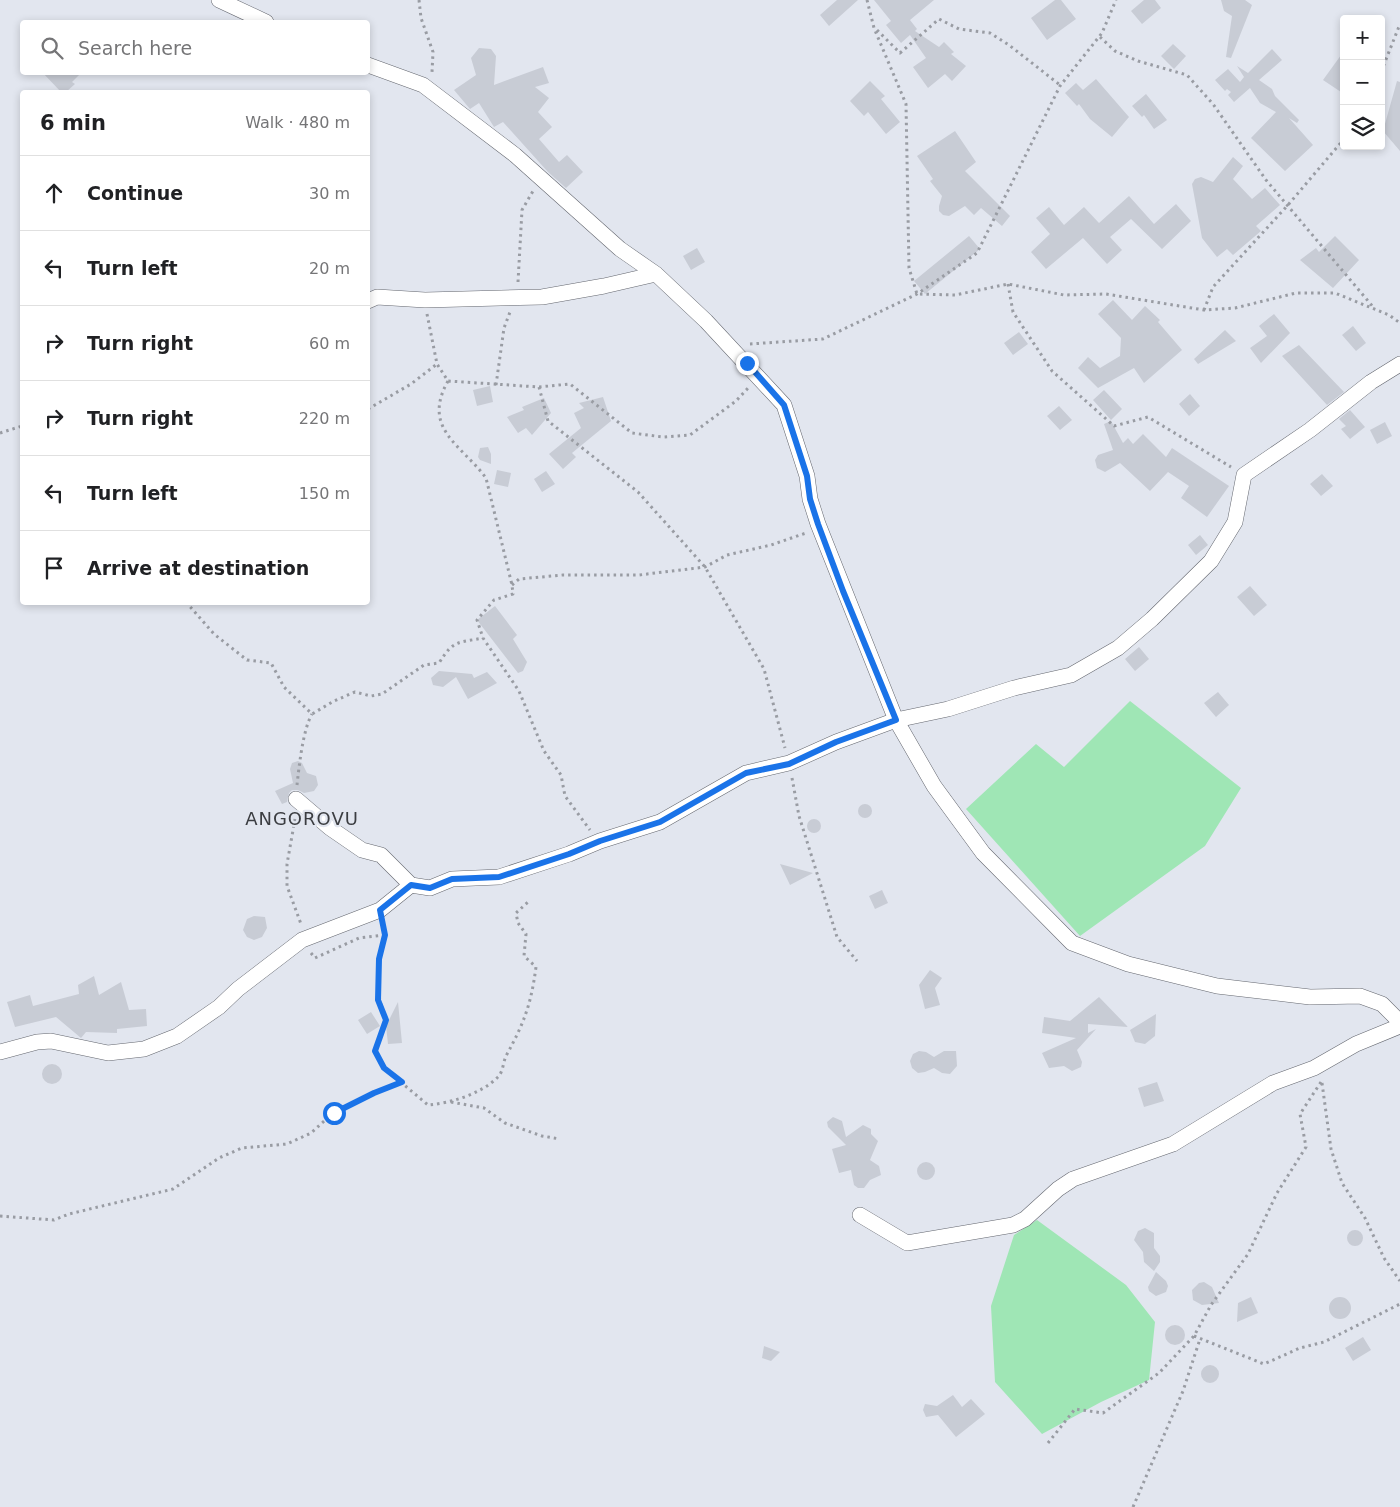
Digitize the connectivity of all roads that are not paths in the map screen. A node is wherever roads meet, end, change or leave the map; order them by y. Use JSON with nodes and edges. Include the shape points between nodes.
{"nodes":[{"id":1,"x":219,"y":0,"type":"edge"},
{"id":2,"x":262,"y":20,"type":"edge"},
{"id":3,"x":370,"y":66,"type":"edge"},
{"id":4,"x":656,"y":274,"type":"junction"},
{"id":5,"x":370,"y":300,"type":"edge"},
{"id":6,"x":1400,"y":364,"type":"edge"},
{"id":7,"x":896,"y":720,"type":"junction"},
{"id":8,"x":296,"y":799,"type":"road end"},
{"id":9,"x":411,"y":885,"type":"junction"},
{"id":10,"x":1400,"y":1022,"type":"edge"},
{"id":11,"x":1400,"y":1026,"type":"edge"},
{"id":12,"x":0,"y":1052,"type":"edge"},
{"id":13,"x":860,"y":1215,"type":"dead end"}],
"edges":[{"from":1,"to":2,"type":"street"},
{"from":3,"to":4,"type":"street","via":[[423,85],[515,155],[620,250]]},
{"from":4,"to":5,"type":"street","via":[[551,296],[425,300],[377,297]]},
{"from":4,"to":7,"type":"street","via":[[729,345],[784,405],[807,476],[818,524]]},
{"from":6,"to":7,"type":"street","via":[[1244,475],[1235,522],[1211,561],[1118,648],[1070,675]]},
{"from":7,"to":9,"type":"street","via":[[789,764],[746,773],[660,822],[569,854],[499,877],[452,879],[430,888]]},
{"from":7,"to":10,"type":"street","via":[[934,786],[983,853],[1072,943],[1128,964],[1216,986],[1310,997],[1360,996],[1382,1004]]},
{"from":8,"to":9,"type":"street","via":[[362,850],[381,855]]},
{"from":9,"to":12,"type":"street","via":[[380,910],[302,940],[197,1024],[177,1036],[144,1049],[108,1053],[51,1041]]},
{"from":11,"to":13,"type":"street","via":[[1356,1044],[1314,1068],[1264,1088],[1173,1144],[1073,1179],[1025,1219],[1013,1225],[907,1243]]}]}
